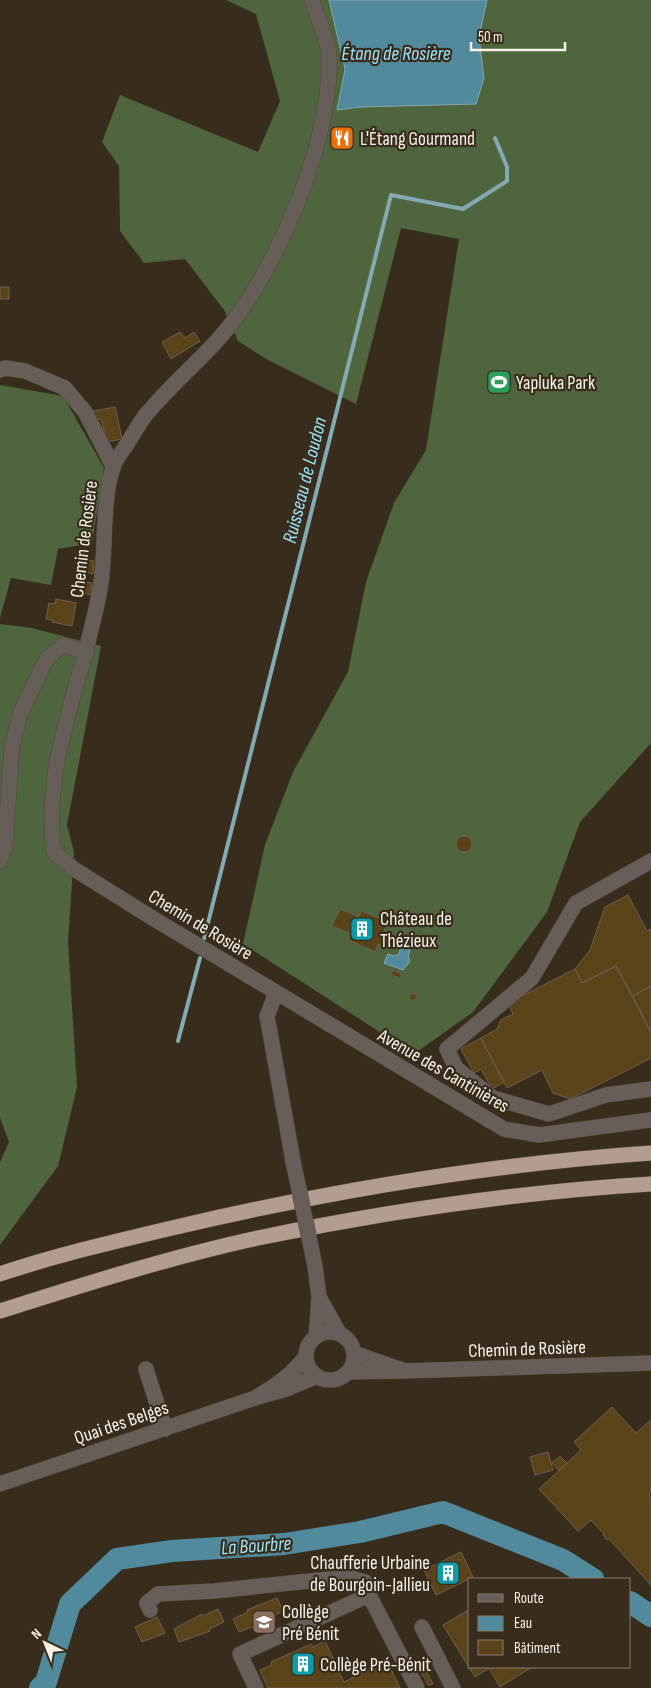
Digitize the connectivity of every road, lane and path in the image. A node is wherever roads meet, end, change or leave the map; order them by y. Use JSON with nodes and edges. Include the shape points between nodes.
{"nodes":[{"id":1,"x":312,"y":0,"type":"edge"},
{"id":2,"x":0,"y":370,"type":"edge"},
{"id":3,"x":113,"y":466,"type":"junction"},
{"id":4,"x":86,"y":652,"type":"junction"},
{"id":5,"x":0,"y":861,"type":"edge"},
{"id":6,"x":651,"y":862,"type":"edge"},
{"id":7,"x":276,"y":993,"type":"junction"},
{"id":8,"x":314,"y":1017,"type":"joint"},
{"id":9,"x":651,"y":1089,"type":"edge"},
{"id":10,"x":651,"y":1120,"type":"edge"},
{"id":11,"x":651,"y":1153,"type":"edge"},
{"id":12,"x":651,"y":1184,"type":"edge"},
{"id":13,"x":0,"y":1274,"type":"edge"},
{"id":14,"x":319,"y":1297,"type":"junction"},
{"id":15,"x":0,"y":1311,"type":"edge"},
{"id":16,"x":339,"y":1333,"type":"junction"},
{"id":17,"x":316,"y":1337,"type":"junction"},
{"id":18,"x":354,"y":1353,"type":"junction"},
{"id":19,"x":306,"y":1356,"type":"junction"},
{"id":20,"x":651,"y":1363,"type":"edge"},
{"id":21,"x":146,"y":1369,"type":"dead end"},
{"id":22,"x":348,"y":1372,"type":"junction"},
{"id":23,"x":404,"y":1372,"type":"junction"},
{"id":24,"x":317,"y":1376,"type":"junction"},
{"id":25,"x":255,"y":1398,"type":"junction"},
{"id":26,"x":165,"y":1429,"type":"junction"},
{"id":27,"x":0,"y":1484,"type":"edge"},
{"id":28,"x":369,"y":1595,"type":"junction"},
{"id":29,"x":150,"y":1610,"type":"dead end"},
{"id":30,"x":422,"y":1627,"type":"dead end"},
{"id":31,"x":256,"y":1688,"type":"edge"},
{"id":32,"x":417,"y":1688,"type":"edge"},
{"id":33,"x":453,"y":1688,"type":"edge"}],
"edges":[{"from":1,"to":3,"type":"street","name":"Chemin de Rosière","via":[[329,55],[328,97],[314,161],[278,246],[223,335],[145,417]]},
{"from":2,"to":3,"type":"street","via":[[25,371],[65,388],[84,412]]},
{"from":3,"to":4,"type":"street","name":"Chemin de Rosière","via":[[101,583]]},
{"from":4,"to":5,"type":"street","via":[[63,645],[47,658],[20,714],[12,746],[5,847]]},
{"from":4,"to":7,"type":"street","name":"Chemin de Rosière","via":[[58,747],[50,823],[54,852],[74,869]]},
{"from":6,"to":9,"type":"street","via":[[576,903],[532,978],[447,1048],[456,1068],[493,1098],[549,1114],[606,1095]]},
{"from":7,"to":8,"type":"street","name":"Chemin de Rosière"},
{"from":7,"to":14,"type":"street","bridge":true,"via":[[267,1016]]},
{"from":8,"to":10,"type":"street","name":"Avenue des Cantinières","via":[[504,1129],[539,1135]]},
{"from":11,"to":13,"type":"highway","via":[[585,1158],[397,1183],[243,1211],[45,1259]]},
{"from":12,"to":15,"type":"highway","via":[[586,1188],[429,1207],[257,1239],[99,1280]]},
{"from":14,"to":16,"type":"street"},
{"from":14,"to":17,"type":"street"},
{"from":16,"to":17,"type":"street","via":[[323,1333]]},
{"from":16,"to":18,"type":"street","via":[[349,1341]]},
{"from":17,"to":19,"type":"street","via":[[310,1342]]},
{"from":18,"to":22,"type":"street"},
{"from":18,"to":23,"type":"street","name":"Chemin de Rosière"},
{"from":19,"to":24,"type":"street"},
{"from":19,"to":25,"type":"street","name":"Quai des Belges","via":[[297,1369]]},
{"from":20,"to":23,"type":"street","name":"Chemin de Rosière"},
{"from":21,"to":26,"type":"street"},
{"from":22,"to":23,"type":"street","name":"Chemin de Rosière"},
{"from":22,"to":24,"type":"street","via":[[330,1380]]},
{"from":24,"to":25,"type":"street","name":"Quai des Belges"},
{"from":25,"to":26,"type":"street","name":"Quai des Belges"},
{"from":26,"to":27,"type":"street","name":"Quai des Belges"},
{"from":28,"to":29,"type":"street","via":[[365,1582],[348,1577],[158,1594],[147,1603]]},
{"from":28,"to":31,"type":"street","via":[[240,1654]]},
{"from":28,"to":32,"type":"street"},
{"from":30,"to":33,"type":"street"}]}
